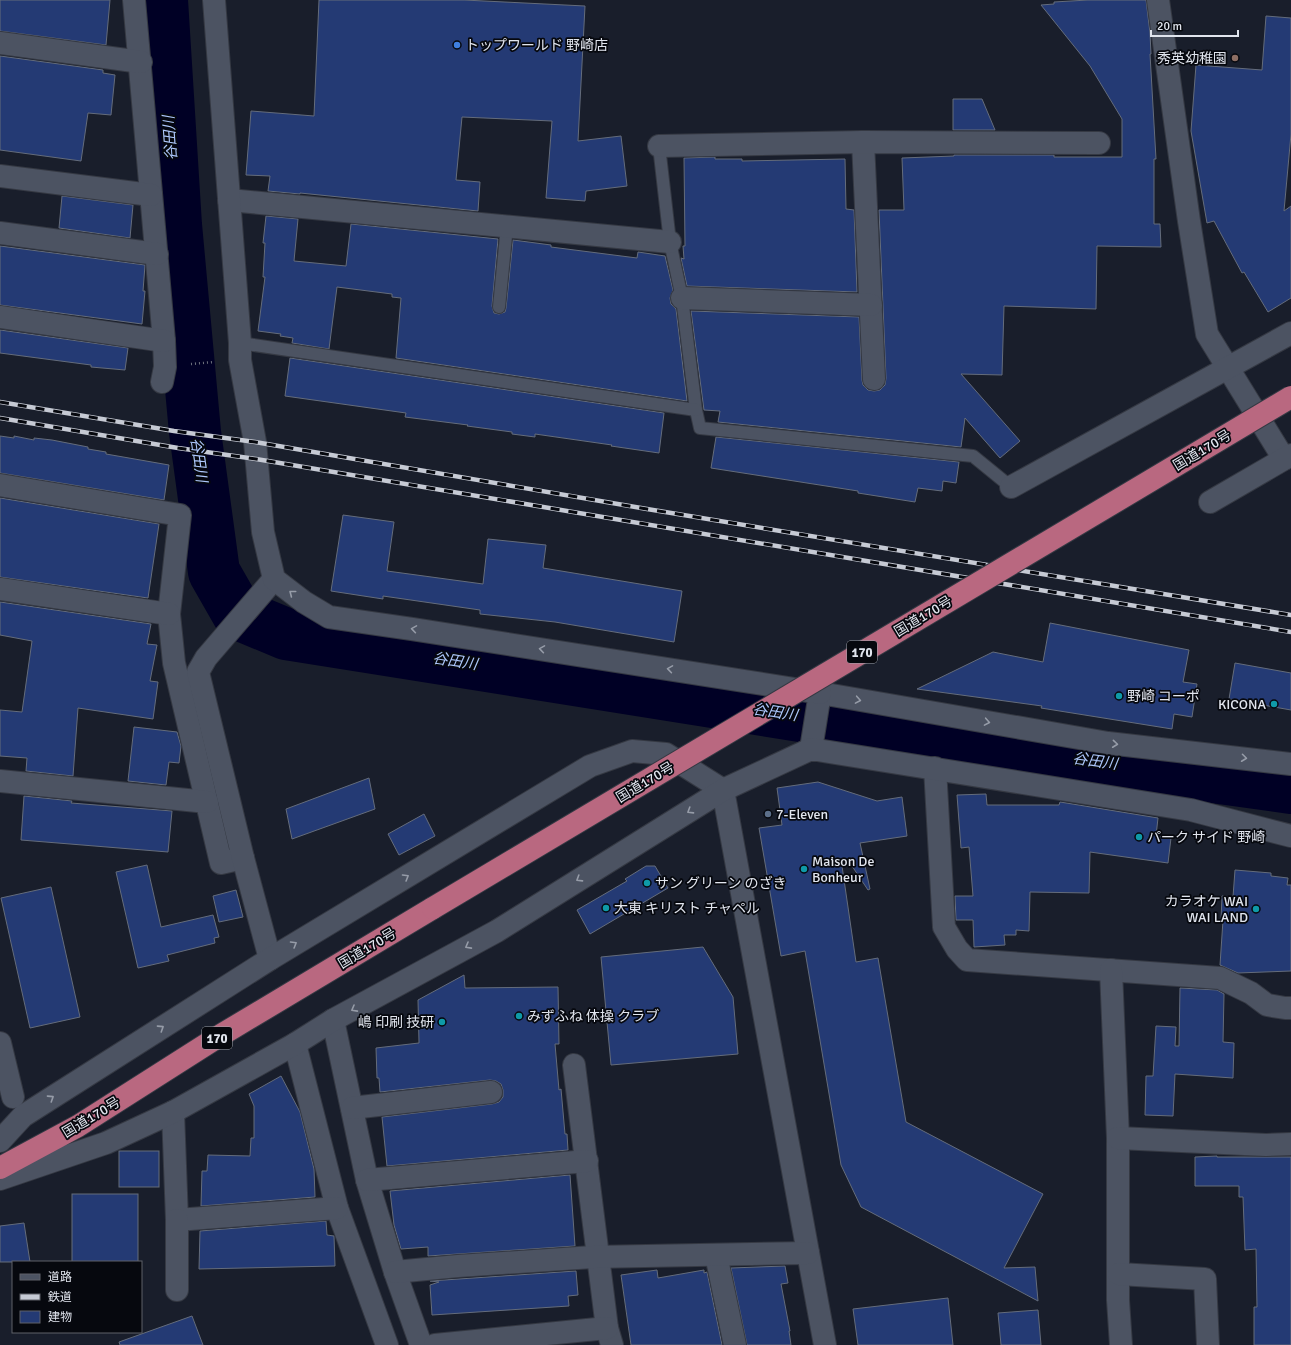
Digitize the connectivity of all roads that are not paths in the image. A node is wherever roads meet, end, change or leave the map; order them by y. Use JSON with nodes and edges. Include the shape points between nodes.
{"nodes":[{"id":1,"x":134,"y":0,"type":"edge"},
{"id":2,"x":214,"y":0,"type":"edge"},
{"id":3,"x":1158,"y":0,"type":"edge"},
{"id":4,"x":0,"y":43,"type":"edge"},
{"id":5,"x":141,"y":62,"type":"junction"},
{"id":6,"x":863,"y":142,"type":"junction"},
{"id":7,"x":1098,"y":143,"type":"dead end"},
{"id":8,"x":659,"y":146,"type":"joint"},
{"id":9,"x":0,"y":176,"type":"edge"},
{"id":10,"x":151,"y":196,"type":"junction"},
{"id":11,"x":229,"y":200,"type":"junction"},
{"id":12,"x":507,"y":226,"type":"junction"},
{"id":13,"x":0,"y":233,"type":"edge"},
{"id":14,"x":670,"y":242,"type":"junction"},
{"id":15,"x":157,"y":254,"type":"junction"},
{"id":16,"x":682,"y":298,"type":"junction"},
{"id":17,"x":871,"y":305,"type":"junction"},
{"id":18,"x":499,"y":307,"type":"dead end"},
{"id":19,"x":0,"y":317,"type":"edge"},
{"id":20,"x":1291,"y":333,"type":"edge"},
{"id":21,"x":164,"y":341,"type":"junction"},
{"id":22,"x":240,"y":344,"type":"junction"},
{"id":23,"x":1228,"y":367,"type":"junction"},
{"id":24,"x":874,"y":380,"type":"dead end"},
{"id":25,"x":162,"y":382,"type":"dead end"},
{"id":26,"x":1291,"y":397,"type":"edge"},
{"id":27,"x":696,"y":410,"type":"junction"},
{"id":28,"x":1288,"y":457,"type":"edge"},
{"id":29,"x":0,"y":485,"type":"edge"},
{"id":30,"x":1011,"y":487,"type":"joint"},
{"id":31,"x":1210,"y":502,"type":"dead end"},
{"id":32,"x":274,"y":579,"type":"junction"},
{"id":33,"x":0,"y":589,"type":"edge"},
{"id":34,"x":169,"y":614,"type":"junction"},
{"id":35,"x":820,"y":693,"type":"junction"},
{"id":36,"x":811,"y":749,"type":"junction"},
{"id":37,"x":1291,"y":764,"type":"edge"},
{"id":38,"x":935,"y":768,"type":"junction"},
{"id":39,"x":0,"y":782,"type":"edge"},
{"id":40,"x":723,"y":790,"type":"junction"},
{"id":41,"x":207,"y":802,"type":"junction"},
{"id":42,"x":1291,"y":836,"type":"edge"},
{"id":43,"x":243,"y":858,"type":"junction"},
{"id":44,"x":270,"y":959,"type":"junction"},
{"id":45,"x":1111,"y":970,"type":"junction"},
{"id":46,"x":1291,"y":1008,"type":"edge"},
{"id":47,"x":333,"y":1020,"type":"junction"},
{"id":48,"x":0,"y":1043,"type":"edge"},
{"id":49,"x":295,"y":1044,"type":"junction"},
{"id":50,"x":574,"y":1065,"type":"dead end"},
{"id":51,"x":491,"y":1092,"type":"dead end"},
{"id":52,"x":7,"y":1098,"type":"edge"},
{"id":53,"x":352,"y":1108,"type":"junction"},
{"id":54,"x":173,"y":1112,"type":"junction"},
{"id":55,"x":23,"y":1116,"type":"junction"},
{"id":56,"x":1118,"y":1138,"type":"junction"},
{"id":57,"x":0,"y":1141,"type":"edge"},
{"id":58,"x":1291,"y":1144,"type":"edge"},
{"id":59,"x":587,"y":1161,"type":"junction"},
{"id":60,"x":0,"y":1168,"type":"edge"},
{"id":61,"x":0,"y":1179,"type":"edge"},
{"id":62,"x":367,"y":1180,"type":"junction"},
{"id":63,"x":337,"y":1208,"type":"junction"},
{"id":64,"x":177,"y":1220,"type":"junction"},
{"id":65,"x":808,"y":1254,"type":"junction"},
{"id":66,"x":716,"y":1255,"type":"junction"},
{"id":67,"x":599,"y":1257,"type":"junction"},
{"id":68,"x":395,"y":1272,"type":"junction"},
{"id":69,"x":1119,"y":1274,"type":"junction"},
{"id":70,"x":177,"y":1290,"type":"dead end"},
{"id":71,"x":610,"y":1336,"type":"edge"},
{"id":72,"x":387,"y":1345,"type":"edge"},
{"id":73,"x":421,"y":1345,"type":"edge"},
{"id":74,"x":435,"y":1345,"type":"edge"},
{"id":75,"x":735,"y":1345,"type":"edge"},
{"id":76,"x":825,"y":1345,"type":"edge"},
{"id":77,"x":1121,"y":1345,"type":"edge"},
{"id":78,"x":1208,"y":1345,"type":"edge"}],
"edges":[{"from":1,"to":5,"type":"street"},
{"from":2,"to":11,"type":"street"},
{"from":3,"to":23,"type":"street","via":[[1207,334]]},
{"from":4,"to":5,"type":"street"},
{"from":5,"to":10,"type":"street"},
{"from":6,"to":7,"type":"street"},
{"from":6,"to":8,"type":"street"},
{"from":6,"to":17,"type":"street"},
{"from":8,"to":14,"type":"lane"},
{"from":9,"to":10,"type":"street"},
{"from":10,"to":15,"type":"street"},
{"from":11,"to":12,"type":"street"},
{"from":11,"to":22,"type":"street"},
{"from":12,"to":14,"type":"street"},
{"from":12,"to":18,"type":"lane"},
{"from":13,"to":15,"type":"street"},
{"from":14,"to":16,"type":"lane"},
{"from":15,"to":21,"type":"street"},
{"from":16,"to":17,"type":"street"},
{"from":16,"to":27,"type":"lane"},
{"from":17,"to":24,"type":"street"},
{"from":19,"to":21,"type":"street"},
{"from":20,"to":23,"type":"street"},
{"from":21,"to":25,"type":"street","via":[[165,367]]},
{"from":22,"to":27,"type":"lane"},
{"from":22,"to":32,"type":"street","via":[[240,360],[255,442],[263,532]]},
{"from":23,"to":28,"type":"street"},
{"from":23,"to":30,"type":"street"},
{"from":26,"to":60,"type":"highway","name":"国道170号","number":"170","bridge":true,"via":[[221,1035],[78,1126]]},
{"from":27,"to":30,"type":"lane","via":[[700,428],[973,456]]},
{"from":28,"to":31,"type":"street"},
{"from":29,"to":34,"type":"street","via":[[180,516]]},
{"from":35,"to":32,"type":"street","one_way":true,"via":[[329,617]]},
{"from":32,"to":43,"type":"street","via":[[206,658],[198,672]]},
{"from":33,"to":34,"type":"street"},
{"from":34,"to":41,"type":"street","via":[[174,663]]},
{"from":35,"to":36,"type":"street"},
{"from":35,"to":37,"type":"street","one_way":true,"via":[[1108,743]]},
{"from":36,"to":38,"type":"street"},
{"from":36,"to":40,"type":"street"},
{"from":38,"to":42,"type":"street","via":[[1191,810]]},
{"from":38,"to":45,"type":"street","via":[[944,927],[956,949],[967,960]]},
{"from":39,"to":41,"type":"street"},
{"from":44,"to":40,"type":"street","one_way":true,"via":[[590,766],[632,751],[666,754]]},
{"from":40,"to":47,"type":"street","one_way":true,"via":[[496,931]]},
{"from":40,"to":65,"type":"street"},
{"from":41,"to":43,"type":"street","via":[[221,863]]},
{"from":43,"to":44,"type":"street"},
{"from":55,"to":44,"type":"street","one_way":true},
{"from":45,"to":46,"type":"street","via":[[1220,978],[1251,993],[1267,1005]]},
{"from":45,"to":56,"type":"street"},
{"from":47,"to":49,"type":"street"},
{"from":47,"to":53,"type":"street"},
{"from":48,"to":52,"type":"street"},
{"from":49,"to":54,"type":"street"},
{"from":49,"to":63,"type":"street"},
{"from":50,"to":59,"type":"street"},
{"from":51,"to":53,"type":"street"},
{"from":52,"to":55,"type":"street"},
{"from":53,"to":62,"type":"street"},
{"from":54,"to":61,"type":"street","via":[[106,1143]]},
{"from":54,"to":64,"type":"street"},
{"from":55,"to":57,"type":"street"},
{"from":56,"to":58,"type":"street"},
{"from":56,"to":69,"type":"street"},
{"from":59,"to":62,"type":"street"},
{"from":59,"to":67,"type":"street"},
{"from":62,"to":68,"type":"street"},
{"from":63,"to":64,"type":"street"},
{"from":63,"to":72,"type":"street"},
{"from":64,"to":70,"type":"street"},
{"from":65,"to":66,"type":"street"},
{"from":65,"to":76,"type":"street"},
{"from":66,"to":67,"type":"street"},
{"from":66,"to":75,"type":"street"},
{"from":67,"to":68,"type":"street"},
{"from":67,"to":71,"type":"street"},
{"from":68,"to":73,"type":"street"},
{"from":69,"to":77,"type":"street"},
{"from":69,"to":78,"type":"street","via":[[1205,1279]]},
{"from":71,"to":74,"type":"street"}]}
